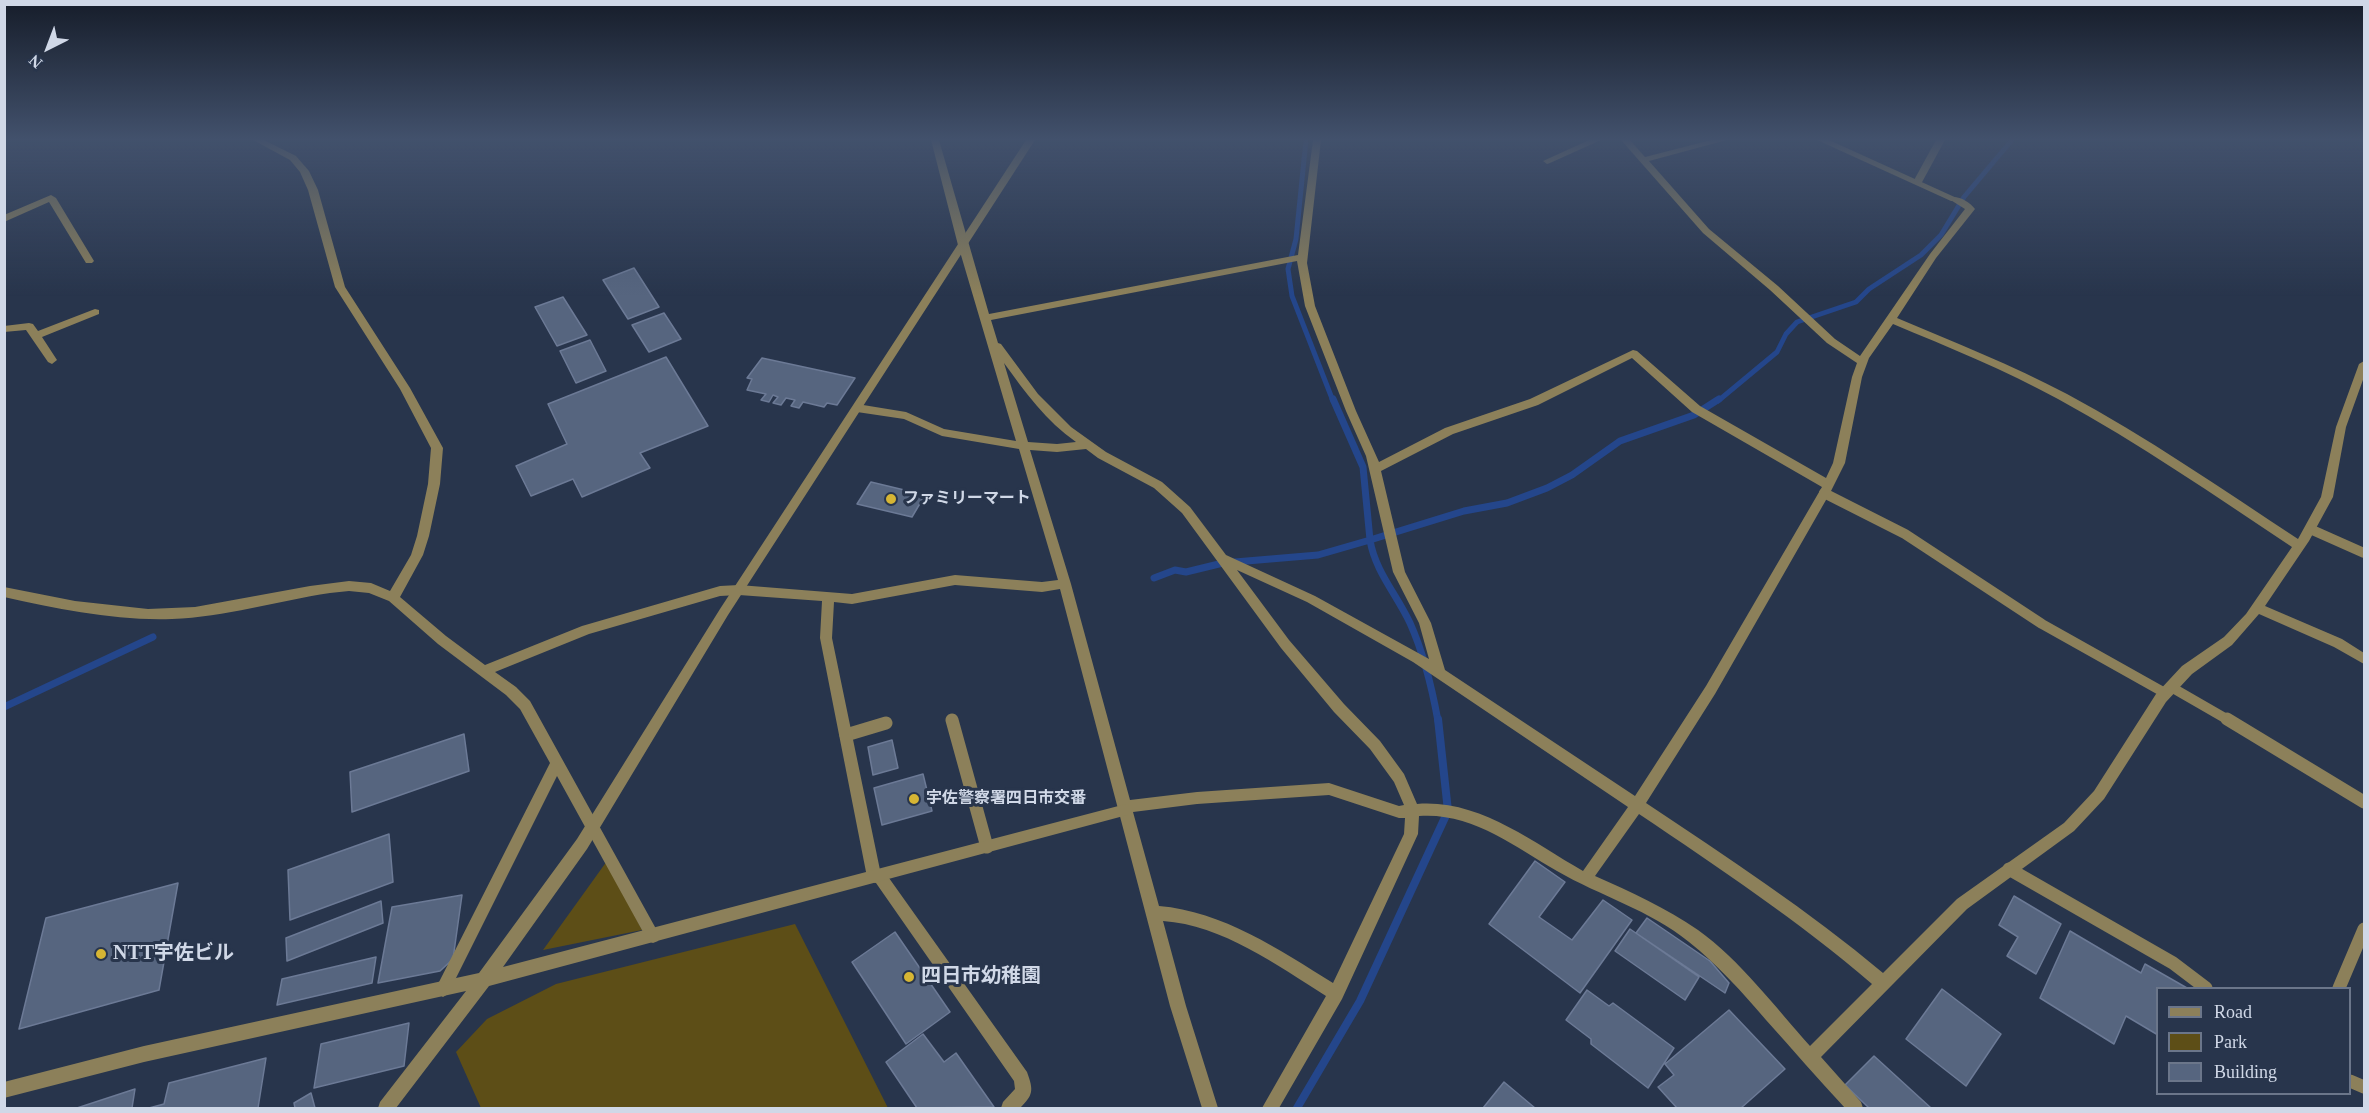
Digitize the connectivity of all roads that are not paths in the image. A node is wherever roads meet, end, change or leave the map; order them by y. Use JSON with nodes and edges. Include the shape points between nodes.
{"nodes":[{"id":1,"x":314,"y":192,"type":"edge"},
{"id":2,"x":949,"y":192,"type":"edge"},
{"id":3,"x":997,"y":192,"type":"edge"},
{"id":4,"x":1310,"y":192,"type":"edge"},
{"id":5,"x":1671,"y":192,"type":"edge"},
{"id":6,"x":1939,"y":192,"type":"edge"},
{"id":7,"x":4,"y":219,"type":"edge"},
{"id":8,"x":963,"y":245,"type":"junction"},
{"id":9,"x":1302,"y":257,"type":"junction"},
{"id":10,"x":89,"y":261,"type":"dead end"},
{"id":11,"x":94,"y":312,"type":"dead end"},
{"id":12,"x":985,"y":318,"type":"junction"},
{"id":13,"x":1891,"y":319,"type":"junction"},
{"id":14,"x":4,"y":329,"type":"edge"},
{"id":15,"x":36,"y":336,"type":"junction"},
{"id":16,"x":991,"y":339,"type":"junction"},
{"id":17,"x":52,"y":360,"type":"dead end"},
{"id":18,"x":1862,"y":362,"type":"junction"},
{"id":19,"x":2364,"y":364,"type":"edge"},
{"id":20,"x":857,"y":408,"type":"junction"},
{"id":21,"x":1087,"y":445,"type":"junction"},
{"id":22,"x":1024,"y":447,"type":"junction"},
{"id":23,"x":1377,"y":468,"type":"junction"},
{"id":24,"x":1826,"y":489,"type":"junction"},
{"id":25,"x":2310,"y":529,"type":"junction"},
{"id":26,"x":2299,"y":546,"type":"junction"},
{"id":27,"x":2364,"y":553,"type":"edge"},
{"id":28,"x":1222,"y":558,"type":"junction"},
{"id":29,"x":1065,"y":584,"type":"junction"},
{"id":30,"x":739,"y":590,"type":"junction"},
{"id":31,"x":4,"y":592,"type":"edge"},
{"id":32,"x":393,"y":598,"type":"junction"},
{"id":33,"x":828,"y":599,"type":"junction"},
{"id":34,"x":2258,"y":608,"type":"junction"},
{"id":35,"x":2364,"y":659,"type":"edge"},
{"id":36,"x":485,"y":670,"type":"junction"},
{"id":37,"x":1440,"y":673,"type":"junction"},
{"id":38,"x":2168,"y":690,"type":"junction"},
{"id":39,"x":952,"y":720,"type":"dead end"},
{"id":40,"x":886,"y":723,"type":"dead end"},
{"id":41,"x":846,"y":735,"type":"junction"},
{"id":42,"x":557,"y":762,"type":"junction"},
{"id":43,"x":2364,"y":802,"type":"edge"},
{"id":44,"x":1636,"y":805,"type":"junction"},
{"id":45,"x":1126,"y":808,"type":"junction"},
{"id":46,"x":1413,"y":810,"type":"junction"},
{"id":47,"x":592,"y":828,"type":"junction"},
{"id":48,"x":987,"y":847,"type":"junction"},
{"id":49,"x":2009,"y":869,"type":"junction"},
{"id":50,"x":877,"y":877,"type":"junction"},
{"id":51,"x":1585,"y":879,"type":"junction"},
{"id":52,"x":1154,"y":913,"type":"junction"},
{"id":53,"x":2364,"y":929,"type":"edge"},
{"id":54,"x":653,"y":936,"type":"junction"},
{"id":55,"x":486,"y":979,"type":"junction"},
{"id":56,"x":1884,"y":984,"type":"junction"},
{"id":57,"x":2205,"y":987,"type":"edge"},
{"id":58,"x":2339,"y":987,"type":"edge"},
{"id":59,"x":443,"y":989,"type":"junction"},
{"id":60,"x":1337,"y":994,"type":"junction"},
{"id":61,"x":1809,"y":1058,"type":"junction"},
{"id":62,"x":4,"y":1090,"type":"edge"},
{"id":63,"x":386,"y":1108,"type":"edge"},
{"id":64,"x":1009,"y":1108,"type":"edge"},
{"id":65,"x":1210,"y":1108,"type":"edge"},
{"id":66,"x":1270,"y":1108,"type":"edge"},
{"id":67,"x":1855,"y":1108,"type":"edge"}],
"edges":[{"from":1,"to":32,"type":"street","via":[[340,287],[405,388],[437,448],[423,536]]},
{"from":2,"to":8,"type":"street"},
{"from":3,"to":8,"type":"street"},
{"from":4,"to":9,"type":"street"},
{"from":5,"to":18,"type":"street","via":[[1713,238],[1831,341]]},
{"from":6,"to":13,"type":"street","via":[[1970,209]]},
{"from":7,"to":10,"type":"street","via":[[51,198]]},
{"from":8,"to":12,"type":"street"},
{"from":8,"to":20,"type":"street"},
{"from":9,"to":12,"type":"street"},
{"from":9,"to":23,"type":"street","via":[[1310,306]]},
{"from":11,"to":15,"type":"street"},
{"from":12,"to":16,"type":"street"},
{"from":13,"to":18,"type":"street"},
{"from":13,"to":26,"type":"street","via":[[2084,408]]},
{"from":14,"to":15,"type":"street","via":[[29,326]]},
{"from":15,"to":17,"type":"street"},
{"from":16,"to":21,"type":"street","via":[[1044,409]]},
{"from":16,"to":22,"type":"street"},
{"from":18,"to":24,"type":"street","via":[[1842,452]]},
{"from":19,"to":25,"type":"street","via":[[2341,427],[2330,489]]},
{"from":20,"to":22,"type":"street","via":[[906,416],[942,432]]},
{"from":20,"to":30,"type":"street"},
{"from":21,"to":22,"type":"street"},
{"from":21,"to":28,"type":"street","via":[[1168,493]]},
{"from":22,"to":29,"type":"street"},
{"from":23,"to":24,"type":"street","via":[[1449,431],[1534,402],[1633,353],[1696,409]]},
{"from":23,"to":37,"type":"street","via":[[1396,563],[1433,644]]},
{"from":24,"to":38,"type":"lane","via":[[1905,534],[2042,624]]},
{"from":24,"to":44,"type":"street"},
{"from":25,"to":26,"type":"street"},
{"from":25,"to":27,"type":"lane"},
{"from":26,"to":34,"type":"street"},
{"from":28,"to":37,"type":"street","via":[[1335,612]]},
{"from":28,"to":46,"type":"street","via":[[1286,644],[1386,759],[1400,778]]},
{"from":29,"to":33,"type":"street","via":[[1042,587],[955,580],[864,598]]},
{"from":29,"to":45,"type":"street"},
{"from":30,"to":33,"type":"street"},
{"from":30,"to":36,"type":"street","via":[[720,591],[586,630]]},
{"from":30,"to":47,"type":"street"},
{"from":31,"to":32,"type":"street","via":[[124,611],[173,613],[349,586],[371,588]]},
{"from":32,"to":36,"type":"street"},
{"from":33,"to":41,"type":"street","via":[[825,630]]},
{"from":34,"to":35,"type":"street","via":[[2338,643]]},
{"from":34,"to":38,"type":"street","via":[[2235,635],[2187,670]]},
{"from":36,"to":42,"type":"street","via":[[525,705]]},
{"from":37,"to":44,"type":"street"},
{"from":38,"to":43,"type":"lane","via":[[2290,755]]},
{"from":38,"to":49,"type":"street","via":[[2099,795],[2069,827]]},
{"from":39,"to":48,"type":"lane"},
{"from":40,"to":41,"type":"lane"},
{"from":41,"to":50,"type":"street"},
{"from":42,"to":47,"type":"street"},
{"from":42,"to":59,"type":"street"},
{"from":44,"to":51,"type":"street"},
{"from":44,"to":56,"type":"street","via":[[1780,901]]},
{"from":45,"to":46,"type":"street","via":[[1155,802],[1321,788],[1399,812]]},
{"from":45,"to":48,"type":"street"},
{"from":45,"to":52,"type":"street"},
{"from":46,"to":51,"type":"street","via":[[1468,815]]},
{"from":46,"to":60,"type":"street","via":[[1410,834]]},
{"from":47,"to":54,"type":"street"},
{"from":47,"to":55,"type":"street"},
{"from":48,"to":50,"type":"street"},
{"from":49,"to":56,"type":"street","via":[[1962,904]]},
{"from":49,"to":57,"type":"lane","via":[[2173,963]]},
{"from":50,"to":54,"type":"street"},
{"from":50,"to":64,"type":"street","via":[[1021,1078],[1024,1092]]},
{"from":51,"to":61,"type":"street","via":[[1650,908],[1708,946]]},
{"from":52,"to":60,"type":"street","via":[[1178,914],[1221,930]]},
{"from":52,"to":65,"type":"street"},
{"from":53,"to":58,"type":"lane"},
{"from":54,"to":55,"type":"street"},
{"from":55,"to":59,"type":"street"},
{"from":55,"to":63,"type":"street"},
{"from":56,"to":61,"type":"street"},
{"from":59,"to":62,"type":"street","via":[[144,1054]]},
{"from":60,"to":66,"type":"street"},
{"from":61,"to":67,"type":"street"}]}
